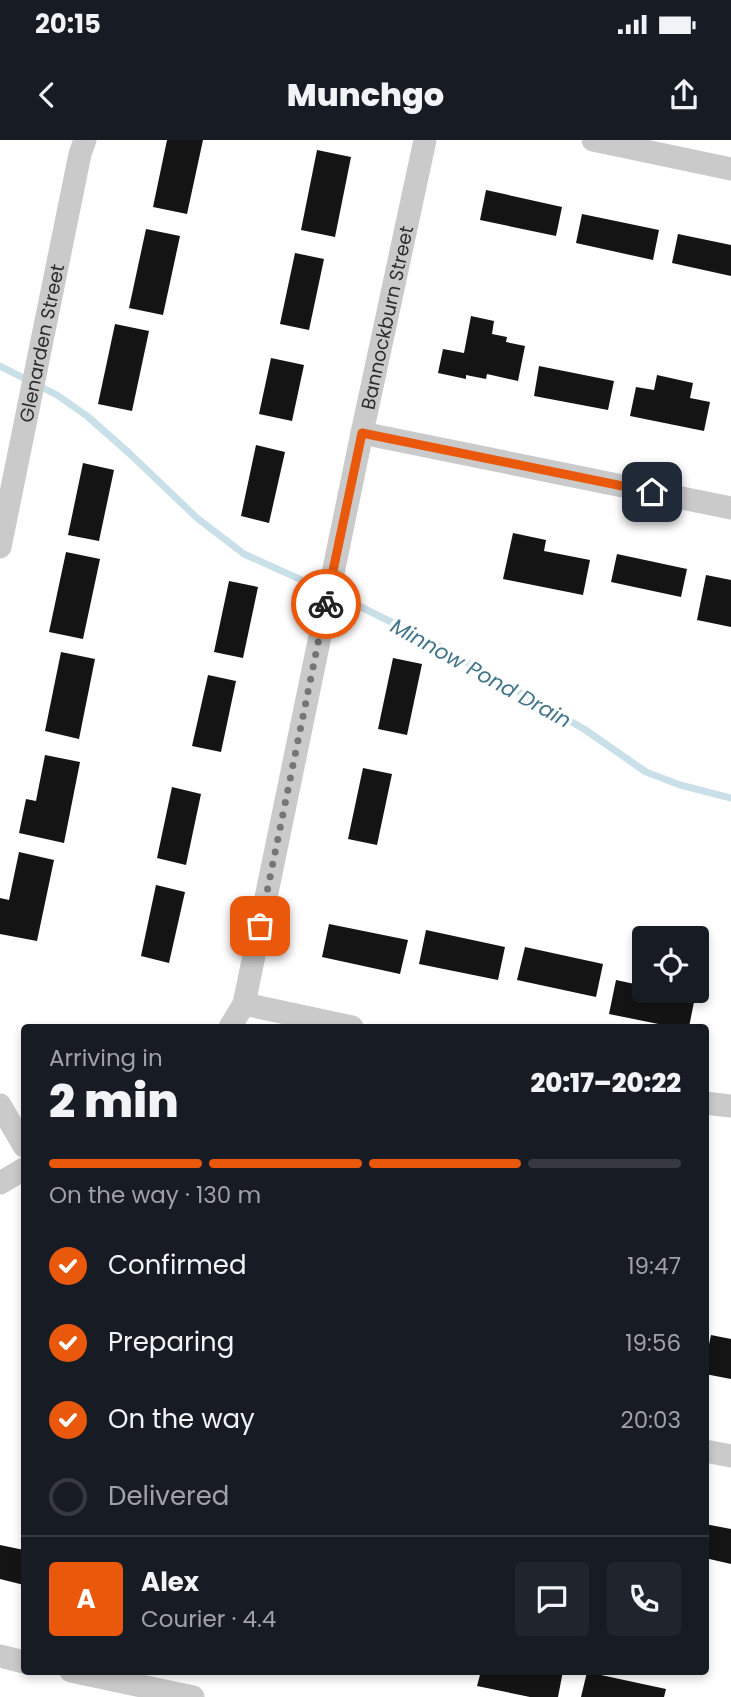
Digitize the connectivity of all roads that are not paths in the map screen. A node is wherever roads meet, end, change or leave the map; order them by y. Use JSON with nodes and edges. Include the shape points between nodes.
{"nodes":[{"id":1,"x":85,"y":140,"type":"edge"},
{"id":2,"x":425,"y":140,"type":"edge"},
{"id":3,"x":593,"y":140,"type":"edge"},
{"id":4,"x":731,"y":169,"type":"edge"},
{"id":5,"x":362,"y":433,"type":"junction"},
{"id":6,"x":731,"y":509,"type":"edge"},
{"id":7,"x":1,"y":534,"type":"edge"},
{"id":8,"x":244,"y":1004,"type":"junction"},
{"id":9,"x":232,"y":1024,"type":"edge"},
{"id":10,"x":338,"y":1024,"type":"edge"},
{"id":11,"x":709,"y":1103,"type":"edge"},
{"id":12,"x":0,"y":1105,"type":"edge"},
{"id":13,"x":731,"y":1106,"type":"edge"},
{"id":14,"x":21,"y":1141,"type":"edge"},
{"id":15,"x":21,"y":1171,"type":"edge"},
{"id":16,"x":0,"y":1183,"type":"edge"},
{"id":17,"x":709,"y":1452,"type":"edge"},
{"id":18,"x":731,"y":1456,"type":"edge"},
{"id":19,"x":0,"y":1656,"type":"edge"},
{"id":20,"x":21,"y":1660,"type":"edge"},
{"id":21,"x":90,"y":1675,"type":"edge"},
{"id":22,"x":193,"y":1697,"type":"edge"}],
"edges":[{"from":1,"to":7,"type":"street","name":"Glenarden Street"},
{"from":2,"to":5,"type":"street","name":"Bannockburn Street"},
{"from":3,"to":4,"type":"street"},
{"from":5,"to":6,"type":"street"},
{"from":5,"to":8,"type":"street","name":"Bannockburn Street"},
{"from":8,"to":9,"type":"street","name":"Bannockburn Street"},
{"from":8,"to":10,"type":"street"},
{"from":11,"to":13,"type":"street"},
{"from":12,"to":14,"type":"street"},
{"from":15,"to":16,"type":"street"},
{"from":17,"to":18,"type":"street"},
{"from":19,"to":20,"type":"street"},
{"from":21,"to":22,"type":"street"}]}
